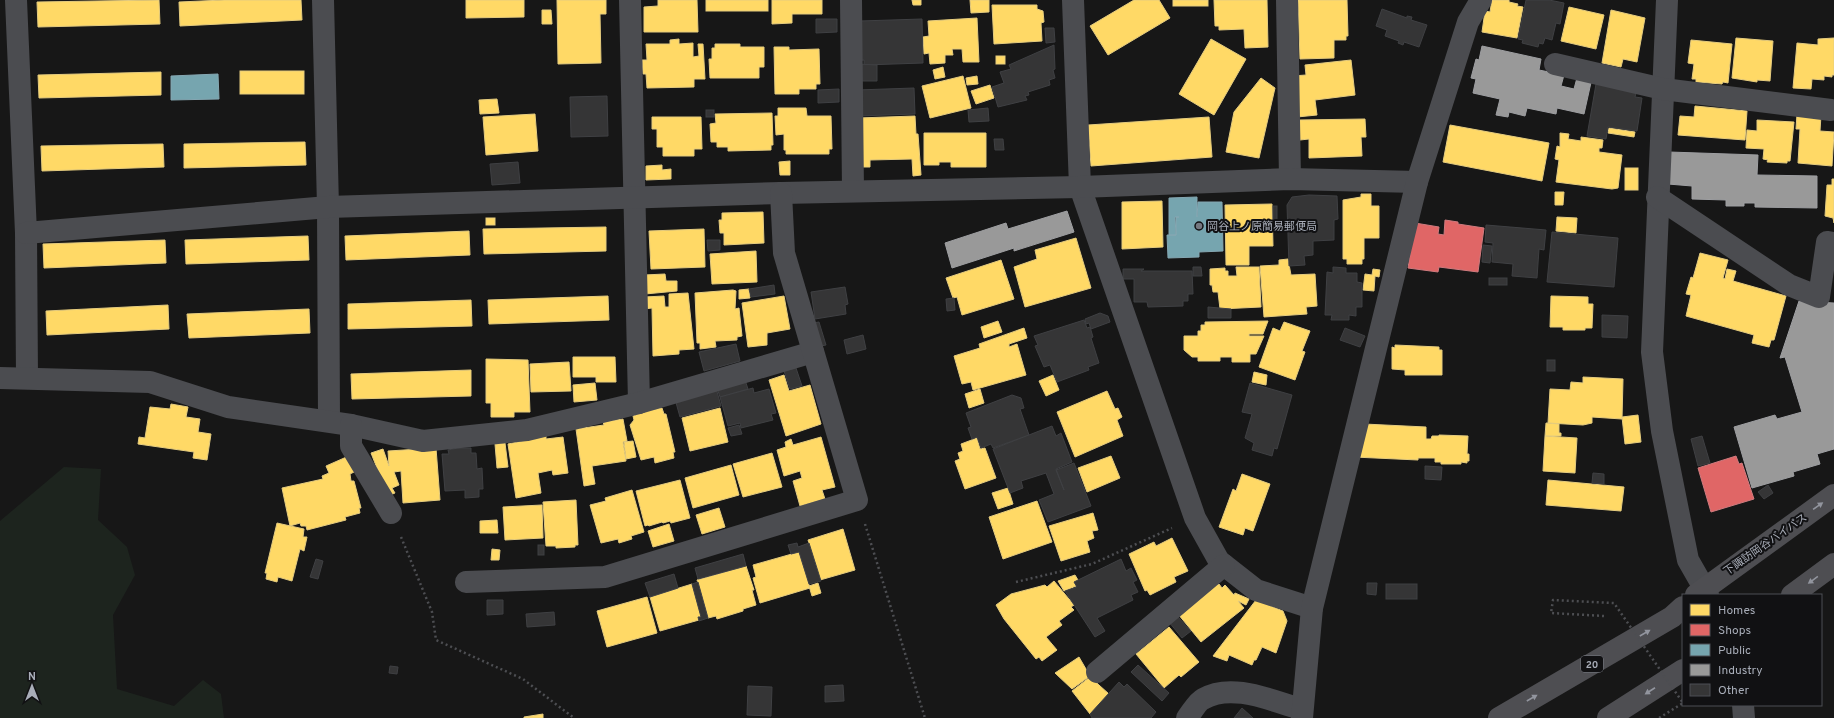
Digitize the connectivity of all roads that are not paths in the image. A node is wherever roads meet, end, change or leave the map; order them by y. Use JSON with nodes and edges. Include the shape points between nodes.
{"nodes":[{"id":1,"x":16,"y":0,"type":"edge"},
{"id":2,"x":323,"y":0,"type":"edge"},
{"id":3,"x":630,"y":0,"type":"edge"},
{"id":4,"x":851,"y":0,"type":"edge"},
{"id":5,"x":1073,"y":0,"type":"edge"},
{"id":6,"x":1287,"y":0,"type":"edge"},
{"id":7,"x":1481,"y":0,"type":"edge"},
{"id":8,"x":1667,"y":0,"type":"edge"},
{"id":9,"x":1555,"y":64,"type":"dead end"},
{"id":10,"x":1663,"y":89,"type":"junction"},
{"id":11,"x":1831,"y":110,"type":"dead end"},
{"id":12,"x":1290,"y":179,"type":"junction"},
{"id":13,"x":1417,"y":182,"type":"junction"},
{"id":14,"x":1080,"y":187,"type":"junction"},
{"id":15,"x":853,"y":191,"type":"junction"},
{"id":16,"x":781,"y":193,"type":"junction"},
{"id":17,"x":633,"y":197,"type":"junction"},
{"id":18,"x":1657,"y":197,"type":"junction"},
{"id":19,"x":328,"y":206,"type":"junction"},
{"id":20,"x":26,"y":233,"type":"junction"},
{"id":21,"x":1834,"y":243,"type":"edge"},
{"id":22,"x":1826,"y":297,"type":"edge"},
{"id":23,"x":813,"y":352,"type":"junction"},
{"id":24,"x":0,"y":378,"type":"edge"},
{"id":25,"x":27,"y":378,"type":"junction"},
{"id":26,"x":639,"y":402,"type":"junction"},
{"id":27,"x":329,"y":421,"type":"junction"},
{"id":28,"x":351,"y":425,"type":"junction"},
{"id":29,"x":1834,"y":495,"type":"edge"},
{"id":30,"x":391,"y":513,"type":"road end"},
{"id":31,"x":1834,"y":564,"type":"edge"},
{"id":32,"x":1224,"y":565,"type":"junction"},
{"id":33,"x":466,"y":582,"type":"dead end"},
{"id":34,"x":1703,"y":592,"type":"edge"},
{"id":35,"x":1793,"y":594,"type":"edge"},
{"id":36,"x":1312,"y":608,"type":"junction"},
{"id":37,"x":1682,"y":608,"type":"edge"},
{"id":38,"x":1682,"y":671,"type":"edge"},
{"id":39,"x":1097,"y":672,"type":"dead end"},
{"id":40,"x":1743,"y":706,"type":"edge"},
{"id":41,"x":1301,"y":714,"type":"edge"},
{"id":42,"x":1187,"y":718,"type":"edge"},
{"id":43,"x":1499,"y":718,"type":"edge"},
{"id":44,"x":1608,"y":718,"type":"edge"},
{"id":45,"x":1744,"y":718,"type":"edge"}],
"edges":[{"from":1,"to":20,"type":"street"},
{"from":2,"to":19,"type":"street"},
{"from":3,"to":17,"type":"street"},
{"from":4,"to":15,"type":"street"},
{"from":5,"to":14,"type":"street"},
{"from":6,"to":12,"type":"street"},
{"from":7,"to":13,"type":"street","via":[[1468,22]]},
{"from":8,"to":10,"type":"street"},
{"from":9,"to":10,"type":"street"},
{"from":10,"to":11,"type":"street"},
{"from":10,"to":18,"type":"street"},
{"from":12,"to":13,"type":"street"},
{"from":12,"to":14,"type":"street"},
{"from":13,"to":36,"type":"street"},
{"from":14,"to":15,"type":"street"},
{"from":14,"to":32,"type":"street","via":[[1195,518],[1219,561]]},
{"from":15,"to":16,"type":"street"},
{"from":16,"to":17,"type":"street"},
{"from":16,"to":23,"type":"street","via":[[784,253]]},
{"from":17,"to":19,"type":"street"},
{"from":17,"to":26,"type":"street"},
{"from":18,"to":22,"type":"street","via":[[1789,285]]},
{"from":18,"to":34,"type":"street","via":[[1652,352],[1662,431],[1688,560]]},
{"from":19,"to":20,"type":"street"},
{"from":19,"to":27,"type":"street"},
{"from":20,"to":25,"type":"street"},
{"from":21,"to":22,"type":"street","via":[[1827,242]]},
{"from":23,"to":26,"type":"street"},
{"from":23,"to":33,"type":"street","via":[[857,500],[605,577]]},
{"from":24,"to":25,"type":"street"},
{"from":25,"to":27,"type":"street","via":[[150,382],[228,407]]},
{"from":26,"to":28,"type":"street","via":[[527,430],[423,441]]},
{"from":27,"to":28,"type":"street"},
{"from":28,"to":30,"type":"street","via":[[351,446]]},
{"from":34,"to":29,"type":"highway","name":"下諏訪岡谷バイパス","one_way":true},
{"from":31,"to":35,"type":"highway","one_way":true},
{"from":32,"to":36,"type":"street","via":[[1256,590]]},
{"from":32,"to":39,"type":"street"},
{"from":36,"to":41,"type":"street"},
{"from":43,"to":37,"type":"highway","number":"20","one_way":true,"via":[[1672,617]]},
{"from":38,"to":44,"type":"highway","one_way":true},
{"from":40,"to":45,"type":"street"},
{"from":41,"to":42,"type":"street","via":[[1249,694],[1224,691],[1202,699]]}]}
